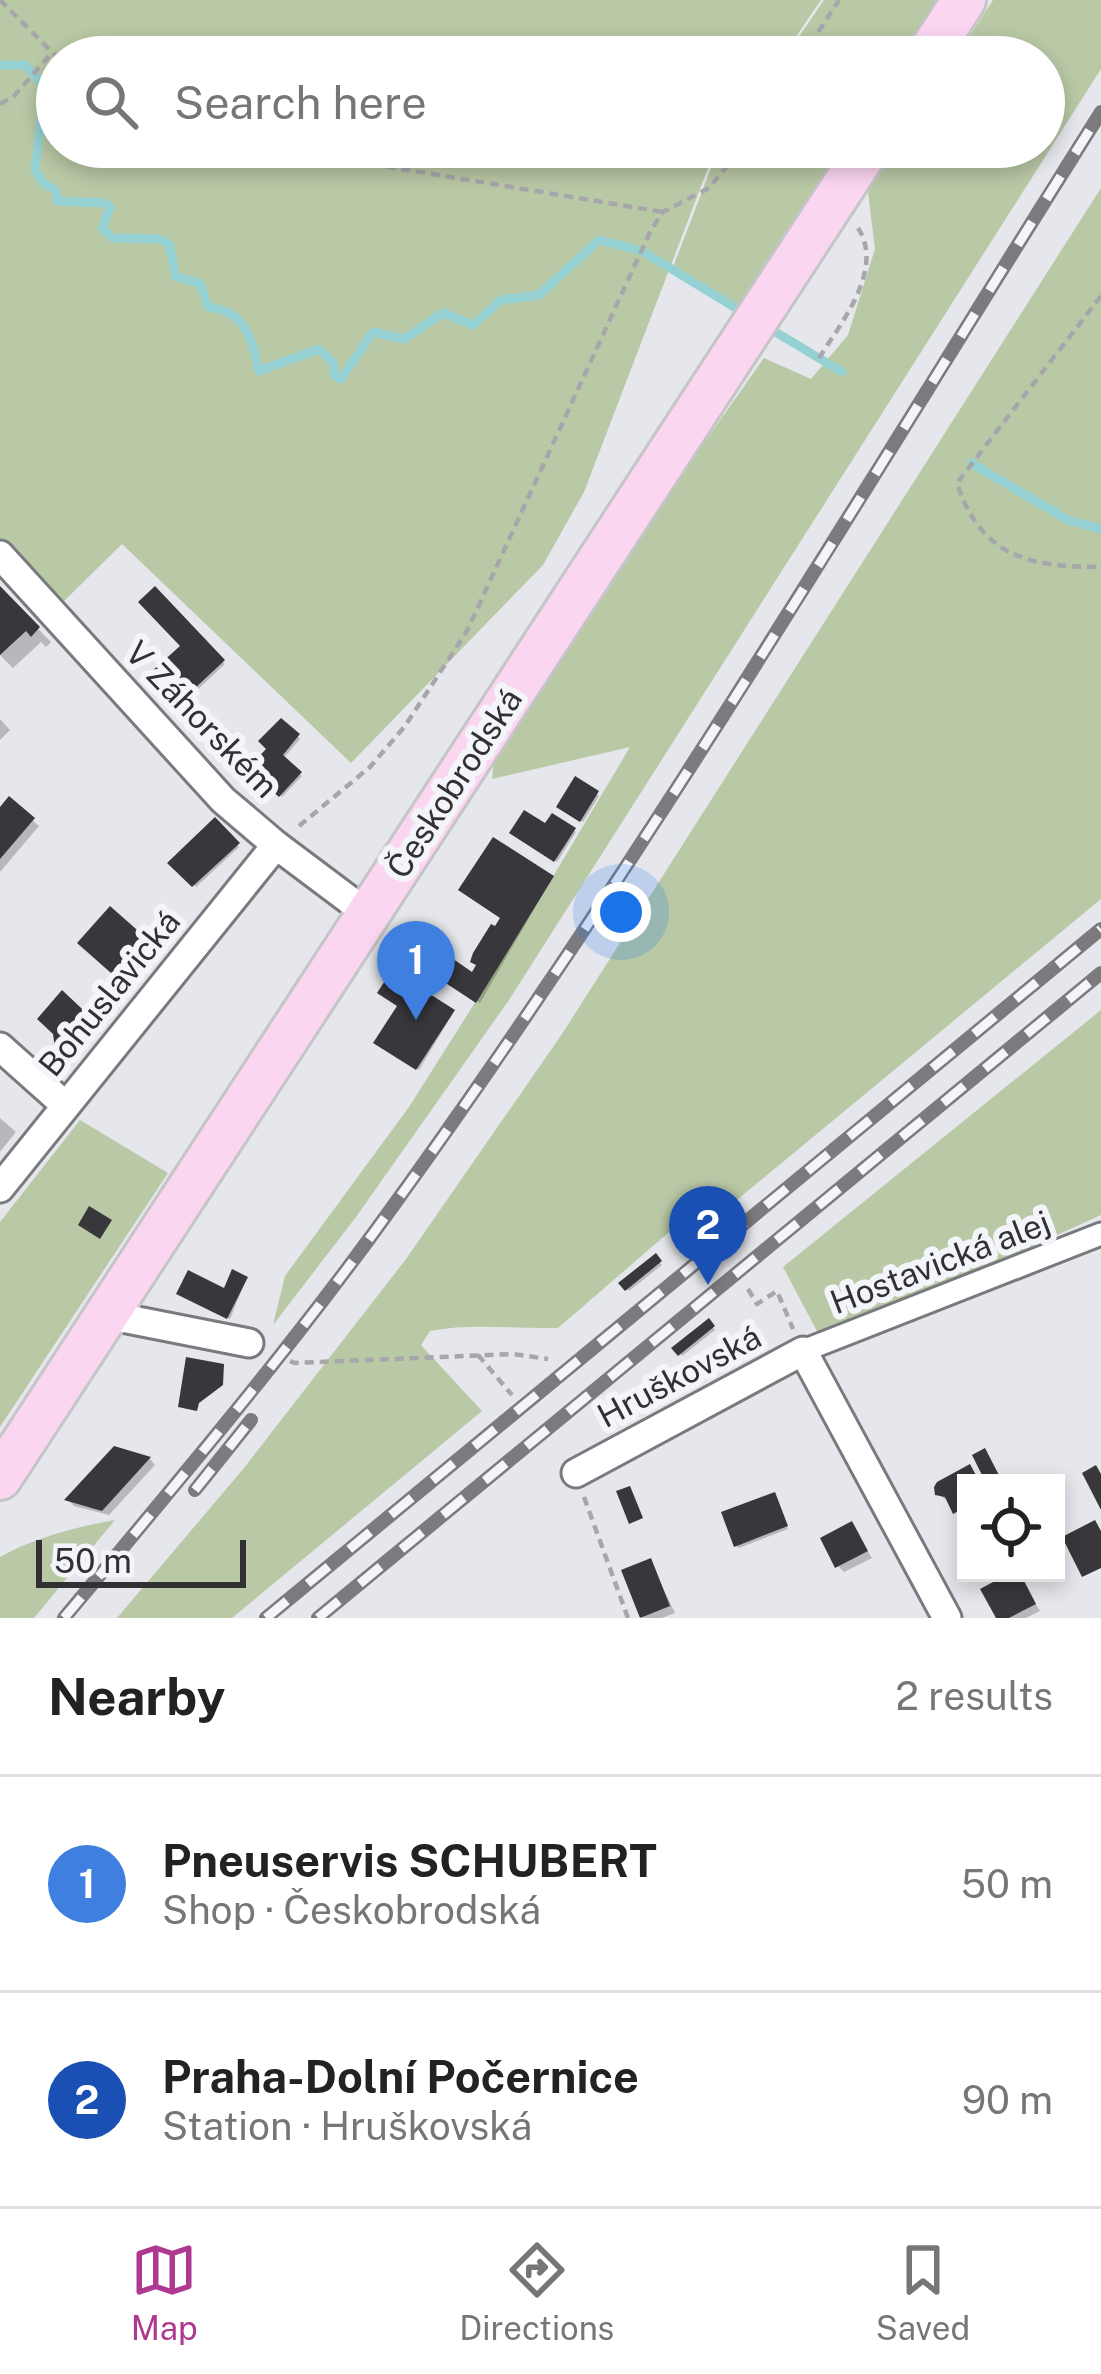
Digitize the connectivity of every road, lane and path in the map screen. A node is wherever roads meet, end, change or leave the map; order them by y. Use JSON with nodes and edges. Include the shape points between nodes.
{"nodes":[{"id":1,"x":0,"y":0,"type":"edge"},
{"id":2,"x":839,"y":0,"type":"edge"},
{"id":3,"x":964,"y":0,"type":"edge"},
{"id":4,"x":816,"y":36,"type":"edge"},
{"id":5,"x":941,"y":36,"type":"edge"},
{"id":6,"x":36,"y":37,"type":"edge"},
{"id":7,"x":36,"y":74,"type":"edge"},
{"id":8,"x":0,"y":104,"type":"edge"},
{"id":9,"x":396,"y":168,"type":"edge"},
{"id":10,"x":726,"y":168,"type":"edge"},
{"id":11,"x":855,"y":168,"type":"edge"},
{"id":12,"x":832,"y":204,"type":"junction"},
{"id":13,"x":663,"y":212,"type":"junction"},
{"id":14,"x":1101,"y":296,"type":"edge"},
{"id":15,"x":819,"y":358,"type":"dead end"},
{"id":16,"x":0,"y":555,"type":"edge"},
{"id":17,"x":1101,"y":567,"type":"edge"},
{"id":18,"x":276,"y":845,"type":"junction"},
{"id":19,"x":368,"y":914,"type":"junction"},
{"id":20,"x":0,"y":1047,"type":"edge"},
{"id":21,"x":65,"y":1105,"type":"junction"},
{"id":22,"x":0,"y":1188,"type":"edge"},
{"id":23,"x":1101,"y":1234,"type":"edge"},
{"id":24,"x":748,"y":1289,"type":"dead end"},
{"id":25,"x":106,"y":1315,"type":"junction"},
{"id":26,"x":249,"y":1343,"type":"joint"},
{"id":27,"x":803,"y":1351,"type":"junction"},
{"id":28,"x":478,"y":1355,"type":"junction"},
{"id":29,"x":548,"y":1359,"type":"dead end"},
{"id":30,"x":512,"y":1395,"type":"dead end"},
{"id":31,"x":575,"y":1473,"type":"joint"},
{"id":32,"x":0,"y":1478,"type":"edge"},
{"id":33,"x":628,"y":1618,"type":"edge"},
{"id":34,"x":947,"y":1618,"type":"edge"}],
"edges":[{"from":1,"to":6,"type":"path"},
{"from":2,"to":4,"type":"path"},
{"from":3,"to":5,"type":"main road"},
{"from":7,"to":8,"type":"path"},
{"from":9,"to":13,"type":"path"},
{"from":10,"to":13,"type":"path","via":[[709,188]]},
{"from":11,"to":12,"type":"main road","name":"Českobrodská"},
{"from":12,"to":15,"type":"path","via":[[863,236],[867,262]]},
{"from":12,"to":19,"type":"main road","name":"Českobrodská"},
{"from":13,"to":18,"type":"path","via":[[467,631],[370,766]]},
{"from":14,"to":17,"type":"path","via":[[957,483],[968,515],[994,546],[1052,567]]},
{"from":16,"to":18,"type":"street","name":"V Záhorském","via":[[223,800]]},
{"from":18,"to":19,"type":"street","name":"V Záhorském"},
{"from":18,"to":21,"type":"street","name":"Bohuslavická"},
{"from":19,"to":25,"type":"main road","name":"Českobrodská"},
{"from":20,"to":21,"type":"street"},
{"from":21,"to":22,"type":"street","name":"Bohuslavická"},
{"from":23,"to":27,"type":"street","name":"Hostavická alej"},
{"from":24,"to":27,"type":"path","via":[[757,1304],[777,1291]]},
{"from":25,"to":26,"type":"street"},
{"from":25,"to":32,"type":"main road","name":"Českobrodská"},
{"from":26,"to":28,"type":"path","via":[[295,1363]]},
{"from":27,"to":31,"type":"street","name":"Hruškovská"},
{"from":27,"to":34,"type":"street","name":"Hruškovská"},
{"from":28,"to":29,"type":"path"},
{"from":28,"to":30,"type":"path"},
{"from":31,"to":33,"type":"path"}]}
